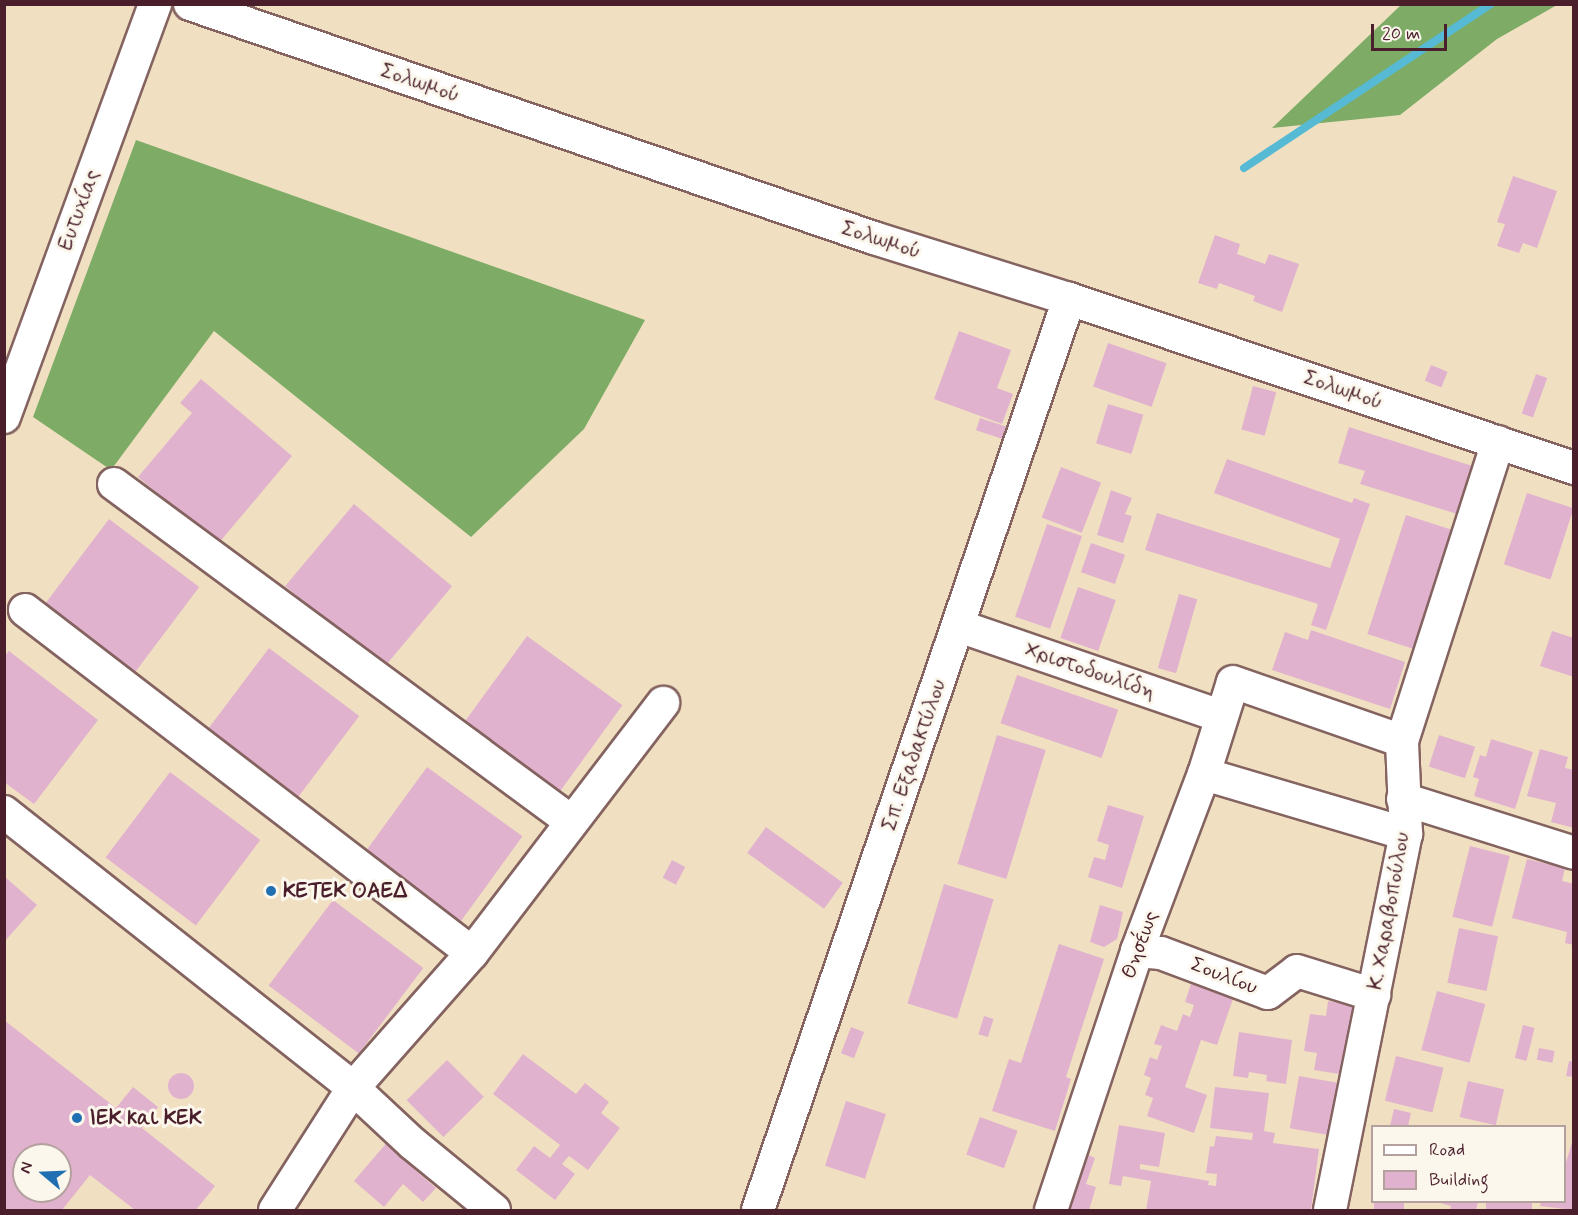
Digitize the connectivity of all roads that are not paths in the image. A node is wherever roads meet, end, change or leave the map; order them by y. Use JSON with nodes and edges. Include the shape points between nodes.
{"nodes":[{"id":1,"x":155,"y":4,"type":"edge"},
{"id":2,"x":190,"y":4,"type":"edge"},
{"id":3,"x":1069,"y":299,"type":"junction"},
{"id":4,"x":4,"y":417,"type":"edge"},
{"id":5,"x":1498,"y":442,"type":"junction"},
{"id":6,"x":1574,"y":468,"type":"edge"},
{"id":7,"x":114,"y":484,"type":"dead end"},
{"id":8,"x":25,"y":610,"type":"dead end"},
{"id":9,"x":959,"y":626,"type":"junction"},
{"id":10,"x":663,"y":703,"type":"dead end"},
{"id":11,"x":1221,"y":716,"type":"junction"},
{"id":12,"x":1402,"y":741,"type":"junction"},
{"id":13,"x":1204,"y":774,"type":"junction"},
{"id":14,"x":1403,"y":799,"type":"junction"},
{"id":15,"x":4,"y":812,"type":"edge"},
{"id":16,"x":572,"y":822,"type":"junction"},
{"id":17,"x":1406,"y":834,"type":"junction"},
{"id":18,"x":1574,"y":853,"type":"edge"},
{"id":19,"x":1137,"y":951,"type":"junction"},
{"id":20,"x":472,"y":953,"type":"junction"},
{"id":21,"x":1374,"y":995,"type":"junction"},
{"id":22,"x":353,"y":1088,"type":"junction"},
{"id":23,"x":275,"y":1210,"type":"edge"},
{"id":24,"x":494,"y":1210,"type":"edge"},
{"id":25,"x":758,"y":1210,"type":"edge"},
{"id":26,"x":1051,"y":1210,"type":"edge"},
{"id":27,"x":1330,"y":1210,"type":"edge"}],
"edges":[{"from":1,"to":4,"type":"street","name":"Ευτυχίας"},
{"from":2,"to":3,"type":"street","name":"Σολωμού","via":[[874,238]]},
{"from":3,"to":5,"type":"street","name":"Σολωμού"},
{"from":3,"to":9,"type":"street","name":"Σπ. Εξαδακτύλου"},
{"from":5,"to":6,"type":"street","name":"Σολωμού"},
{"from":5,"to":12,"type":"street","name":"Κ. Χαραβοπούλου"},
{"from":7,"to":16,"type":"street"},
{"from":8,"to":20,"type":"street"},
{"from":9,"to":11,"type":"street","name":"Χριστοδουλίδη"},
{"from":9,"to":25,"type":"street","name":"Σπ. Εξαδακτύλου"},
{"from":10,"to":16,"type":"street"},
{"from":11,"to":12,"type":"street","name":"Θησέως","via":[[1233,682]]},
{"from":11,"to":13,"type":"street","name":"Θησέως"},
{"from":12,"to":14,"type":"street","name":"Κ. Χαραβοπούλου"},
{"from":13,"to":17,"type":"street"},
{"from":13,"to":19,"type":"street","name":"Θησέως"},
{"from":14,"to":17,"type":"street","name":"Κ. Χαραβοπούλου"},
{"from":14,"to":18,"type":"street"},
{"from":15,"to":22,"type":"street"},
{"from":16,"to":20,"type":"street"},
{"from":17,"to":21,"type":"street","name":"Κ. Χαραβοπούλου"},
{"from":19,"to":21,"type":"street","name":"Σουλίου","via":[[1161,953],[1268,993],[1297,971]]},
{"from":19,"to":26,"type":"street","name":"Θησέως"},
{"from":20,"to":22,"type":"street"},
{"from":21,"to":27,"type":"street","name":"Κ. Χαραβοπούλου"},
{"from":22,"to":23,"type":"street"},
{"from":22,"to":24,"type":"street"}]}
